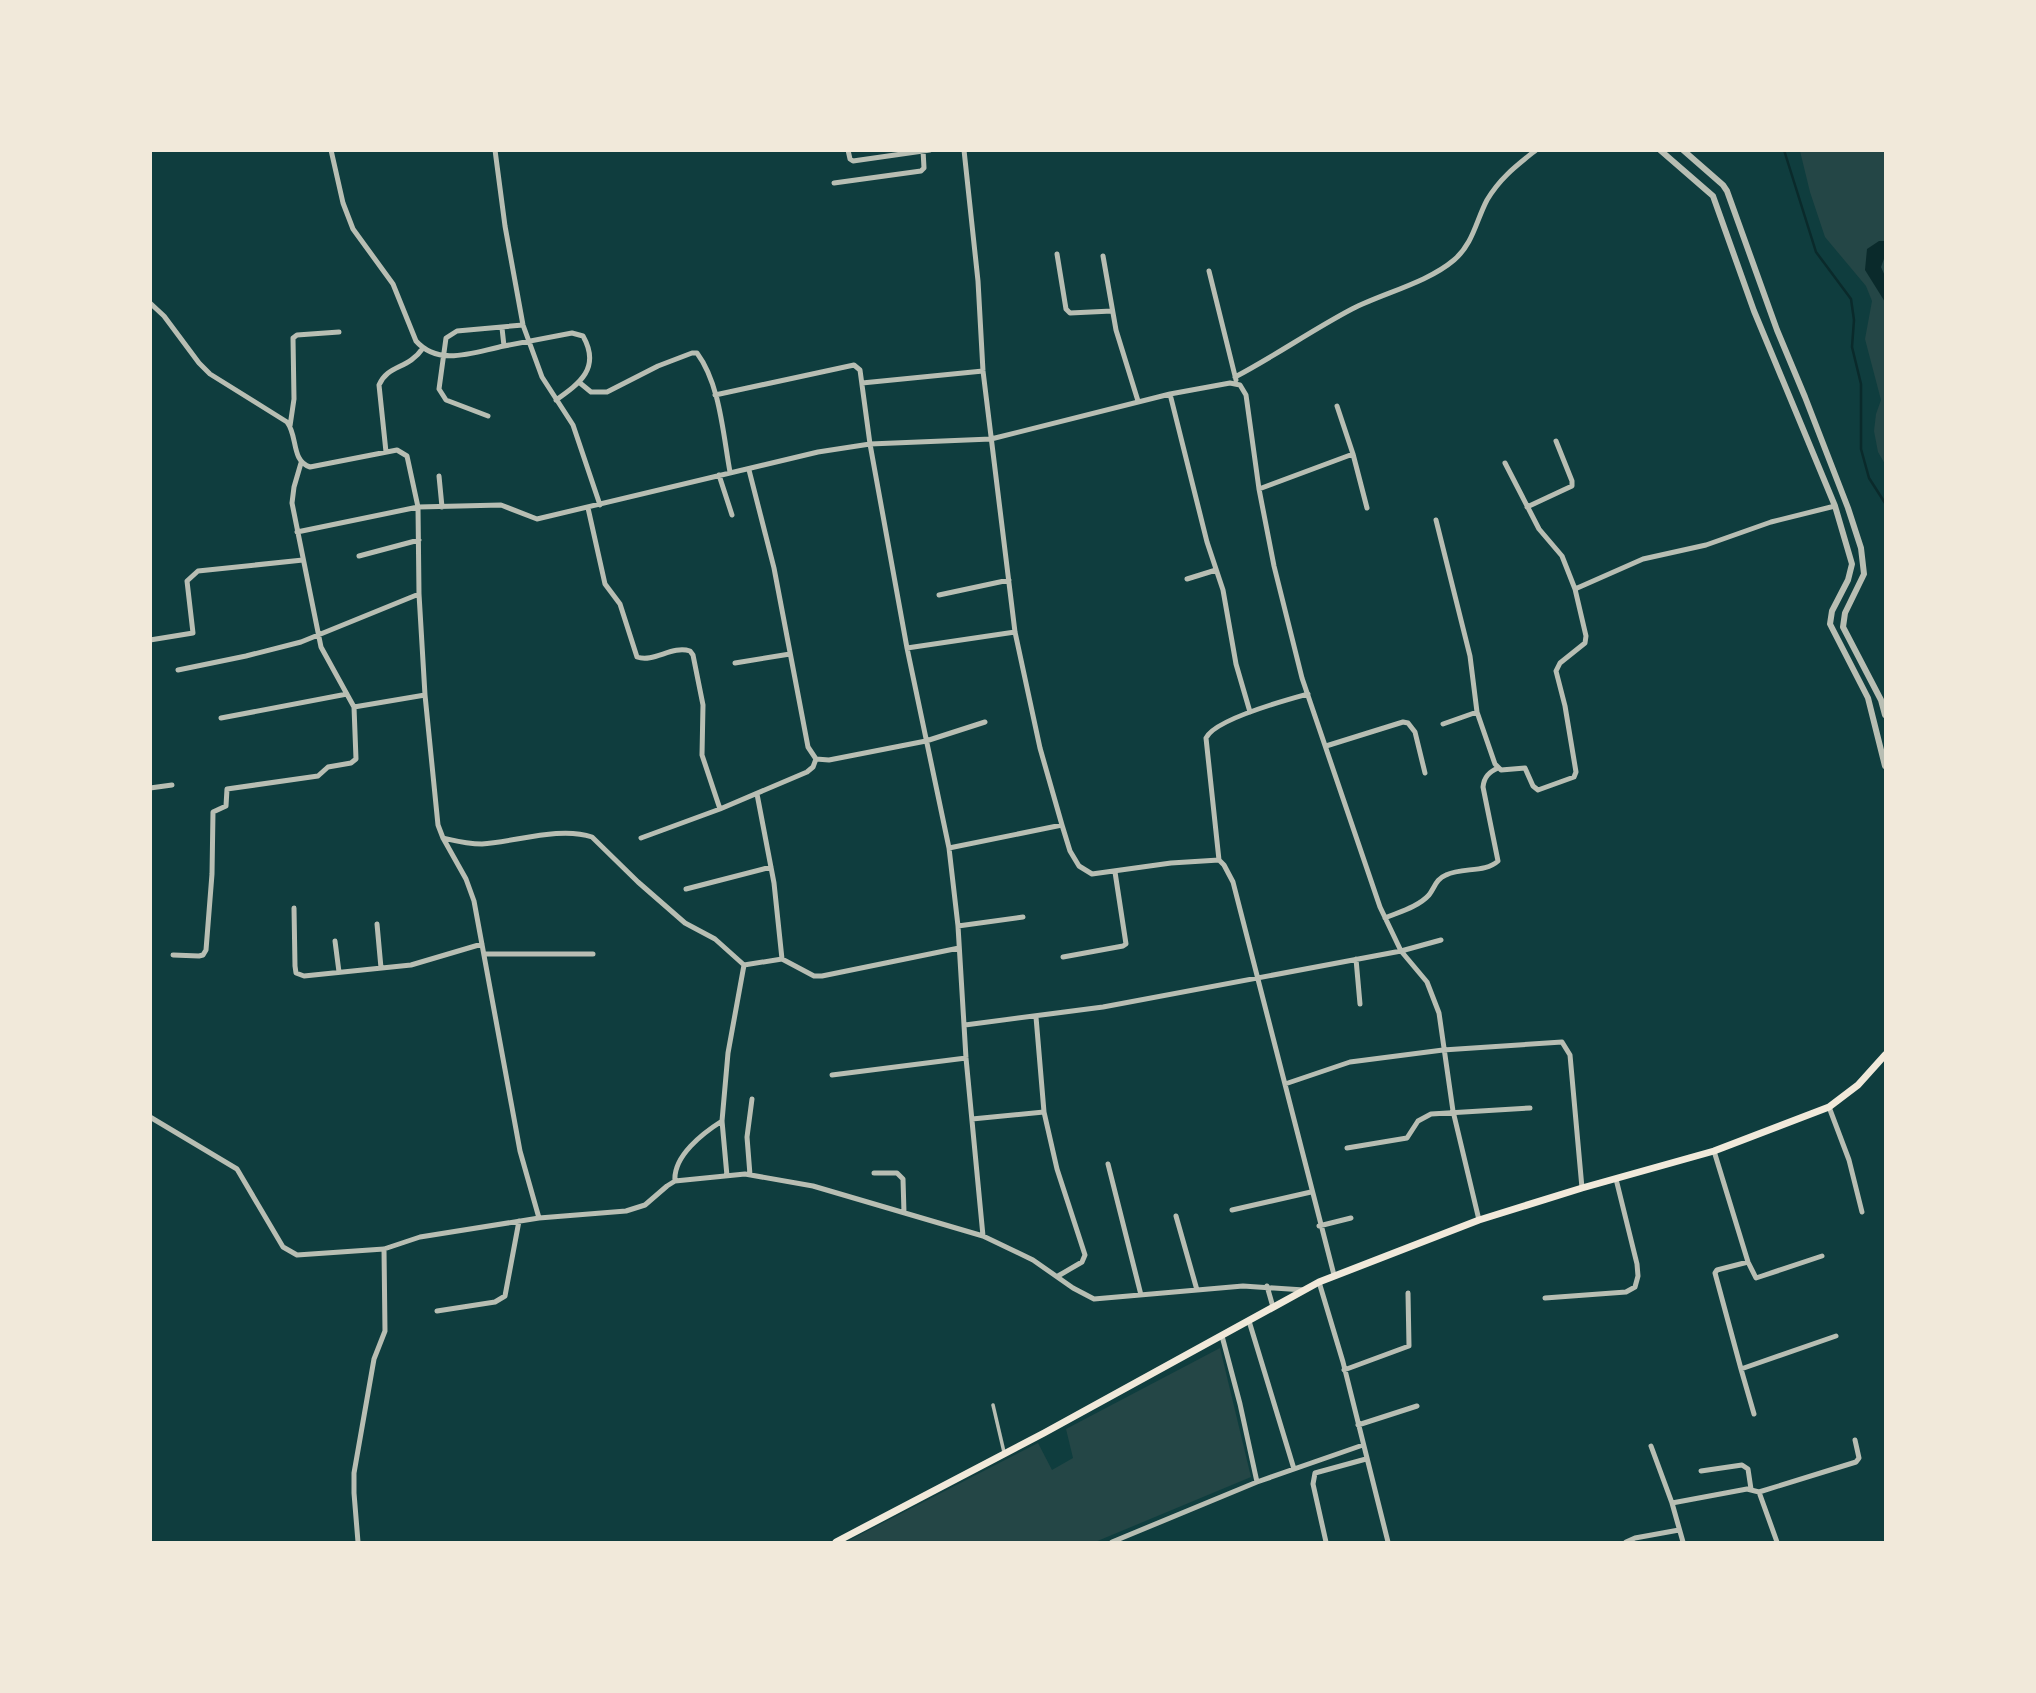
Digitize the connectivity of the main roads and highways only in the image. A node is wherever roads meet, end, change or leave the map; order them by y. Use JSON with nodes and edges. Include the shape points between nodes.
{"nodes":[{"id":1,"x":1885,"y":1055,"type":"edge"},
{"id":2,"x":836,"y":1542,"type":"edge"}],
"edges":[{"from":1,"to":2,"type":"main road","via":[[1858,1085],[1829,1107],[1714,1151],[1479,1220],[1334,1275]]}]}
